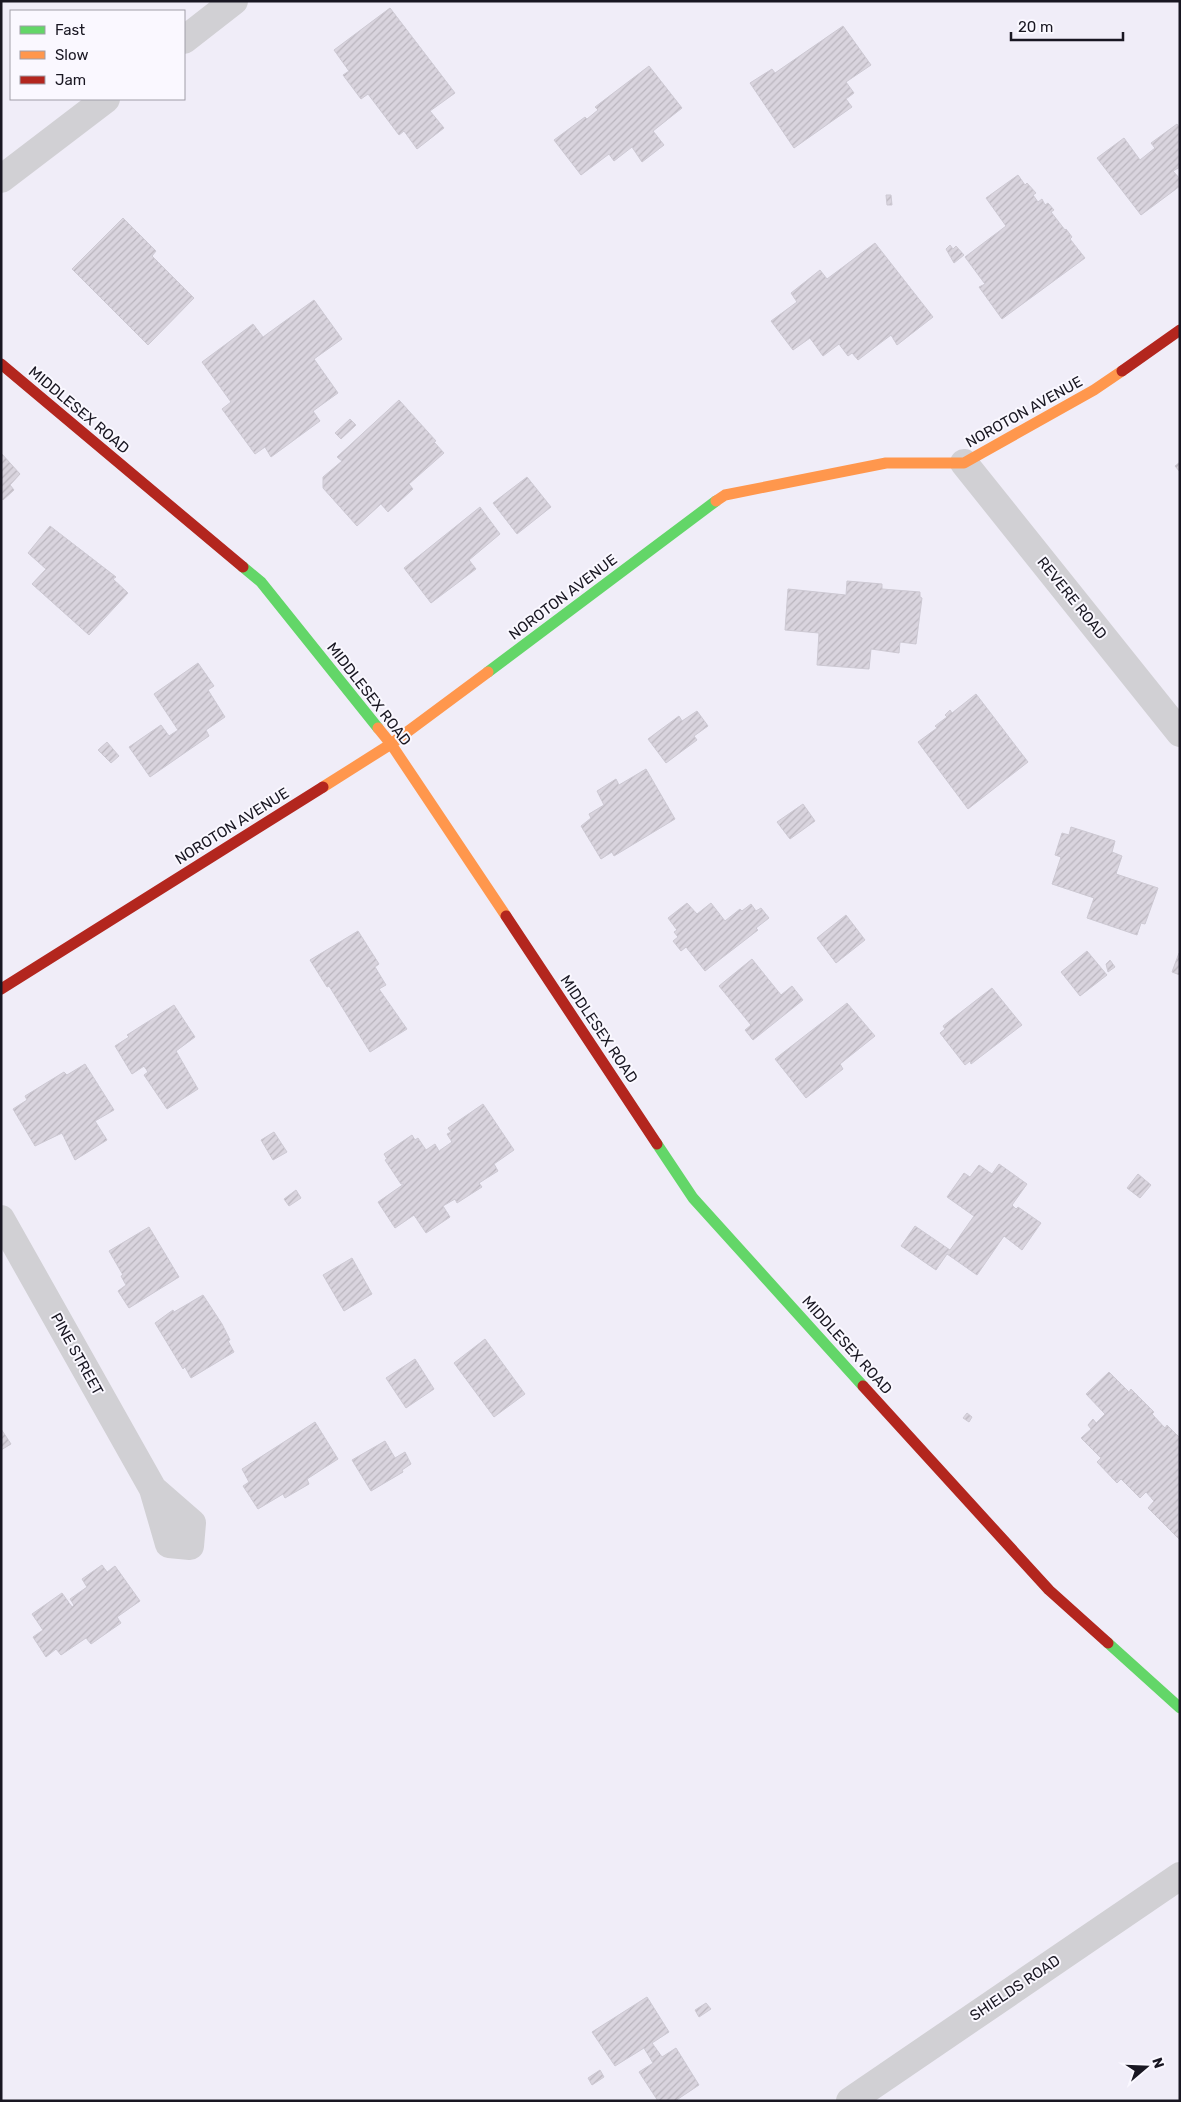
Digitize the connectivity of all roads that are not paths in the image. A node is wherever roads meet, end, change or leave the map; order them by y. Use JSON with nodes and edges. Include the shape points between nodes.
{"nodes":[{"id":1,"x":234,"y":1,"type":"edge"},
{"id":2,"x":185,"y":39,"type":"edge"},
{"id":3,"x":105,"y":100,"type":"edge"},
{"id":4,"x":1,"y":179,"type":"edge"},
{"id":5,"x":1180,"y":330,"type":"edge"},
{"id":6,"x":1,"y":364,"type":"edge"},
{"id":7,"x":964,"y":463,"type":"junction"},
{"id":8,"x":1180,"y":732,"type":"edge"},
{"id":9,"x":391,"y":744,"type":"junction"},
{"id":10,"x":1,"y":989,"type":"edge"},
{"id":11,"x":1,"y":1219,"type":"edge"},
{"id":12,"x":152,"y":1489,"type":"dead end"},
{"id":13,"x":1180,"y":1708,"type":"edge"},
{"id":14,"x":1180,"y":1876,"type":"edge"},
{"id":15,"x":850,"y":2101,"type":"edge"}],
"edges":[{"from":1,"to":2,"type":"street"},
{"from":3,"to":4,"type":"street"},
{"from":5,"to":7,"type":"main road","name":"NOROTON AVENUE","via":[[1094,390]]},
{"from":6,"to":9,"type":"main road","name":"MIDDLESEX ROAD","via":[[261,582]]},
{"from":7,"to":8,"type":"street","name":"REVERE ROAD"},
{"from":7,"to":9,"type":"main road","name":"NOROTON AVENUE","via":[[886,463],[725,495]]},
{"from":9,"to":10,"type":"main road","name":"NOROTON AVENUE"},
{"from":9,"to":13,"type":"main road","name":"MIDDLESEX ROAD","via":[[693,1198],[1049,1590]]},
{"from":11,"to":12,"type":"street","name":"PINE STREET"},
{"from":14,"to":15,"type":"street","name":"SHIELDS ROAD"}]}
